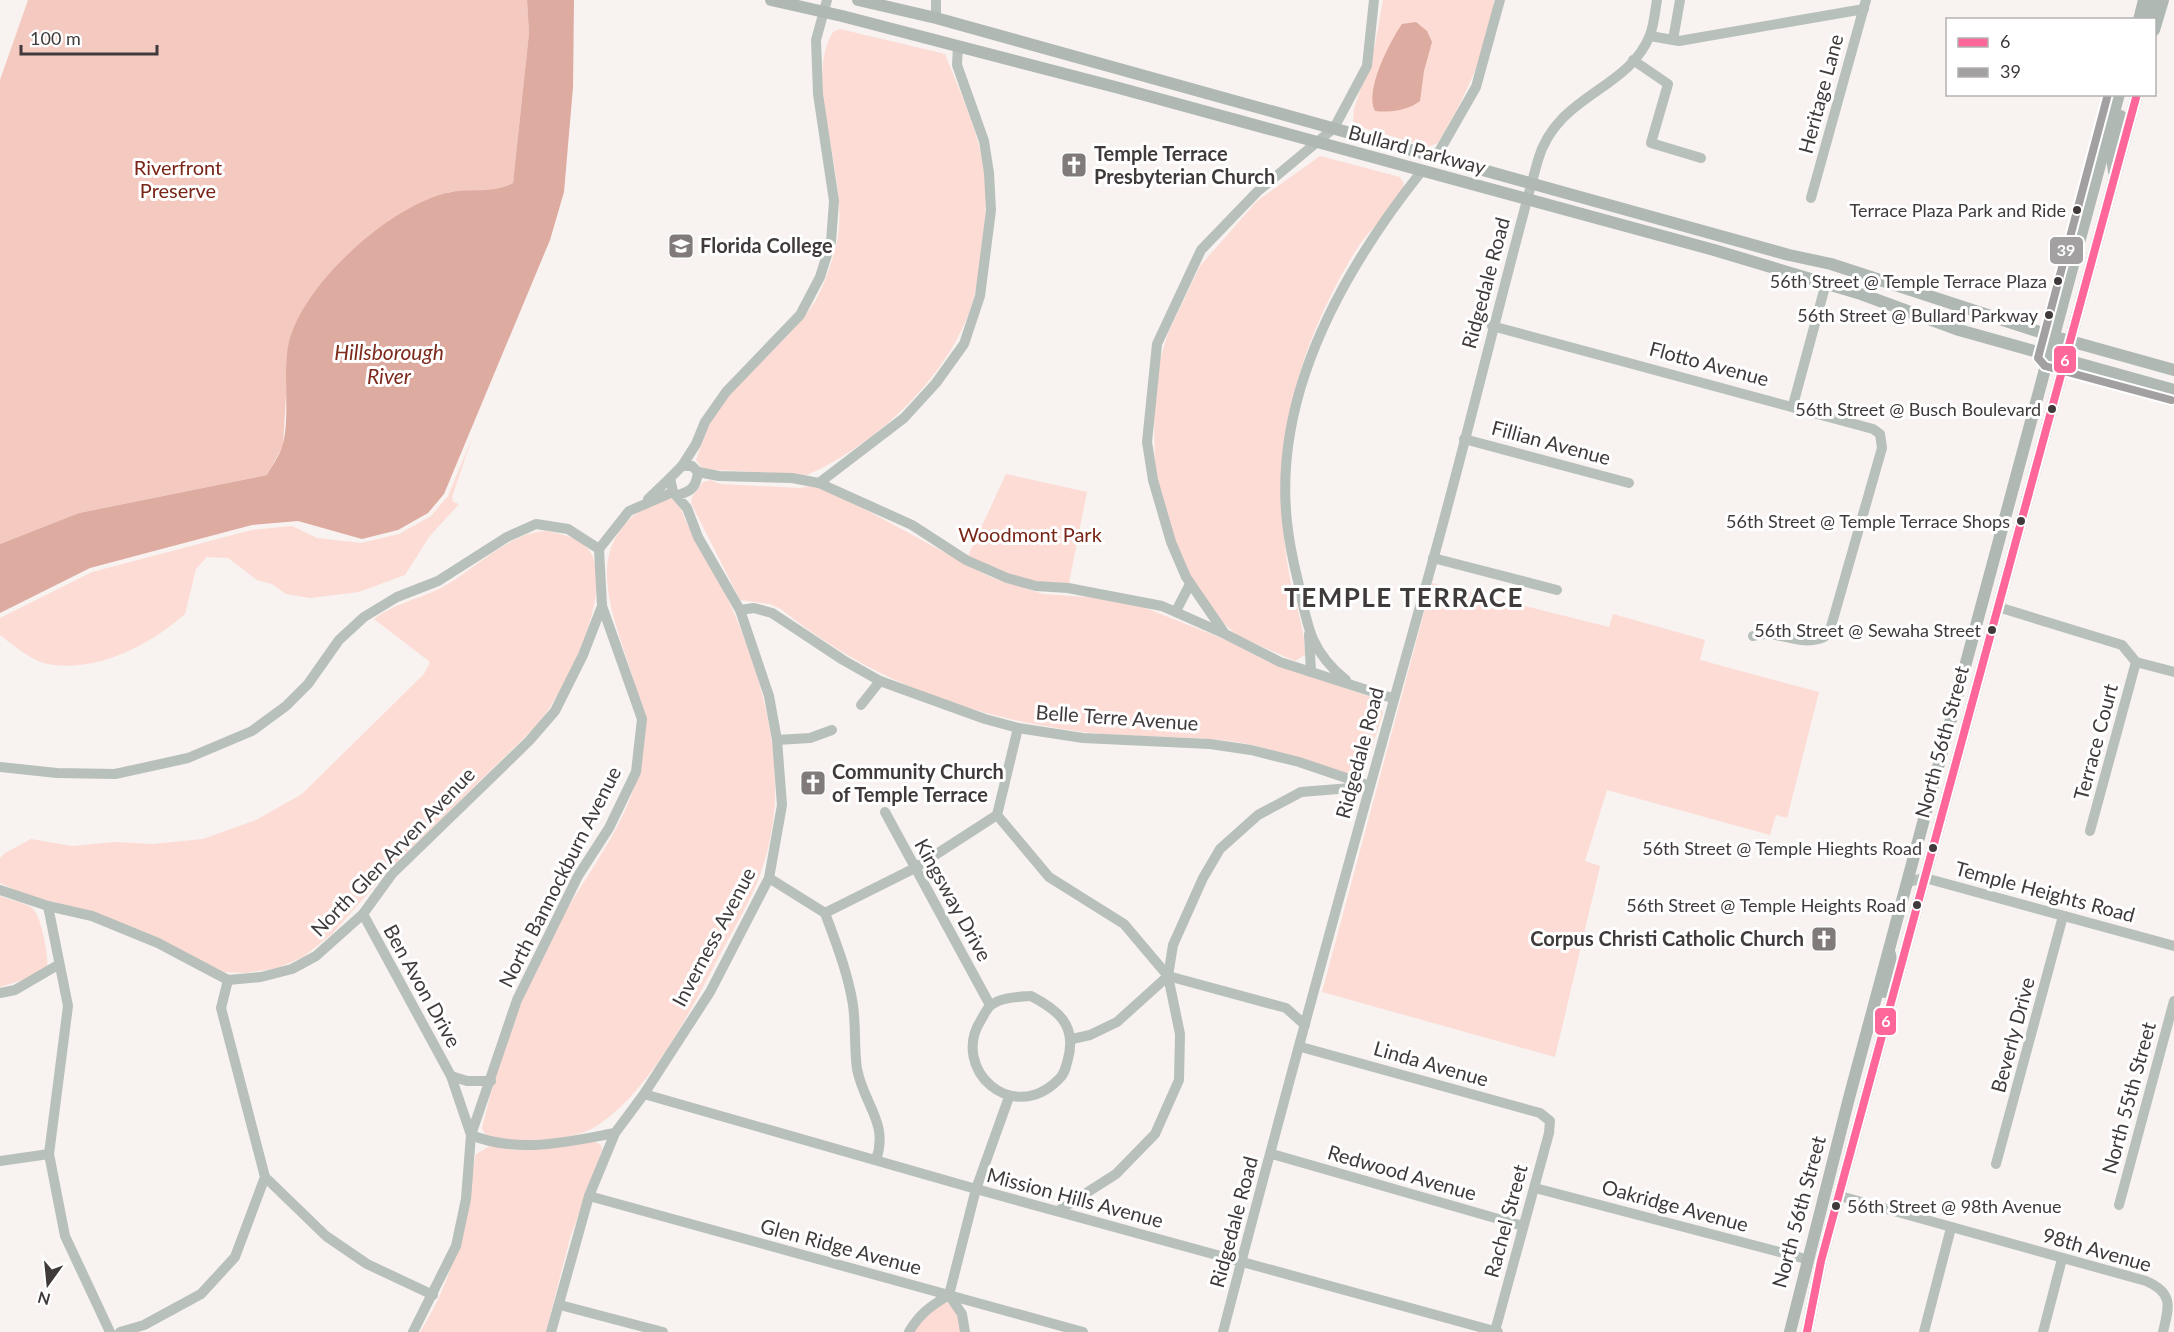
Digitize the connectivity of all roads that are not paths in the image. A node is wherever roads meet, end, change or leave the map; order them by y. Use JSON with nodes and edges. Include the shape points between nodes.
{"nodes":[{"id":1,"x":771,"y":0,"type":"edge"},
{"id":2,"x":858,"y":0,"type":"edge"},
{"id":3,"x":936,"y":0,"type":"edge"},
{"id":4,"x":1374,"y":0,"type":"edge"},
{"id":5,"x":1500,"y":0,"type":"edge"},
{"id":6,"x":1657,"y":0,"type":"edge"},
{"id":7,"x":1680,"y":0,"type":"edge"},
{"id":8,"x":2144,"y":0,"type":"edge"},
{"id":9,"x":2153,"y":0,"type":"edge"},
{"id":10,"x":2163,"y":0,"type":"edge"},
{"id":11,"x":1865,"y":4,"type":"edge"},
{"id":12,"x":825,"y":6,"type":"edge"},
{"id":13,"x":936,"y":18,"type":"junction"},
{"id":14,"x":2140,"y":18,"type":"edge"},
{"id":15,"x":2149,"y":18,"type":"edge"},
{"id":16,"x":2156,"y":23,"type":"edge"},
{"id":17,"x":1650,"y":36,"type":"junction"},
{"id":18,"x":1673,"y":40,"type":"junction"},
{"id":19,"x":958,"y":46,"type":"junction"},
{"id":20,"x":1634,"y":60,"type":"junction"},
{"id":21,"x":2118,"y":96,"type":"edge"},
{"id":22,"x":2124,"y":96,"type":"edge"},
{"id":23,"x":2136,"y":96,"type":"edge"},
{"id":24,"x":1334,"y":128,"type":"junction"},
{"id":25,"x":1316,"y":143,"type":"junction"},
{"id":26,"x":1436,"y":157,"type":"junction"},
{"id":27,"x":1701,"y":158,"type":"dead end"},
{"id":28,"x":1421,"y":172,"type":"junction"},
{"id":29,"x":2116,"y":175,"type":"junction"},
{"id":30,"x":1532,"y":183,"type":"junction"},
{"id":31,"x":1811,"y":198,"type":"dead end"},
{"id":32,"x":1527,"y":200,"type":"junction"},
{"id":33,"x":1826,"y":283,"type":"junction"},
{"id":34,"x":1492,"y":326,"type":"junction"},
{"id":35,"x":2052,"y":336,"type":"junction"},
{"id":36,"x":2071,"y":342,"type":"junction"},
{"id":37,"x":2048,"y":356,"type":"junction"},
{"id":38,"x":2065,"y":361,"type":"junction"},
{"id":39,"x":2174,"y":370,"type":"edge"},
{"id":40,"x":2174,"y":390,"type":"edge"},
{"id":41,"x":1793,"y":405,"type":"junction"},
{"id":42,"x":1464,"y":439,"type":"junction"},
{"id":43,"x":692,"y":476,"type":"junction"},
{"id":44,"x":670,"y":478,"type":"junction"},
{"id":45,"x":819,"y":483,"type":"junction"},
{"id":46,"x":1629,"y":483,"type":"dead end"},
{"id":47,"x":676,"y":493,"type":"junction"},
{"id":48,"x":643,"y":503,"type":"junction"},
{"id":49,"x":687,"y":508,"type":"junction"},
{"id":50,"x":2004,"y":518,"type":"junction"},
{"id":51,"x":599,"y":549,"type":"junction"},
{"id":52,"x":1433,"y":558,"type":"junction"},
{"id":53,"x":1190,"y":584,"type":"junction"},
{"id":54,"x":1557,"y":590,"type":"dead end"},
{"id":55,"x":602,"y":606,"type":"junction"},
{"id":56,"x":1998,"y":607,"type":"junction"},
{"id":57,"x":740,"y":610,"type":"junction"},
{"id":58,"x":1176,"y":611,"type":"junction"},
{"id":59,"x":1978,"y":616,"type":"junction"},
{"id":60,"x":1225,"y":634,"type":"junction"},
{"id":61,"x":1309,"y":634,"type":"junction"},
{"id":62,"x":1753,"y":636,"type":"dead end"},
{"id":63,"x":2136,"y":662,"type":"junction"},
{"id":64,"x":1311,"y":672,"type":"junction"},
{"id":65,"x":2174,"y":672,"type":"edge"},
{"id":66,"x":1980,"y":678,"type":"junction"},
{"id":67,"x":880,"y":681,"type":"junction"},
{"id":68,"x":1352,"y":685,"type":"junction"},
{"id":69,"x":1392,"y":698,"type":"junction"},
{"id":70,"x":861,"y":705,"type":"dead end"},
{"id":71,"x":1948,"y":727,"type":"junction"},
{"id":72,"x":1018,"y":728,"type":"junction"},
{"id":73,"x":832,"y":730,"type":"dead end"},
{"id":74,"x":777,"y":740,"type":"junction"},
{"id":75,"x":0,"y":767,"type":"edge"},
{"id":76,"x":1370,"y":786,"type":"junction"},
{"id":77,"x":1945,"y":804,"type":"junction"},
{"id":78,"x":885,"y":812,"type":"dead end"},
{"id":79,"x":997,"y":815,"type":"junction"},
{"id":80,"x":2090,"y":831,"type":"dead end"},
{"id":81,"x":915,"y":868,"type":"junction"},
{"id":82,"x":769,"y":878,"type":"junction"},
{"id":83,"x":1925,"y":878,"type":"junction"},
{"id":84,"x":1907,"y":882,"type":"junction"},
{"id":85,"x":0,"y":890,"type":"edge"},
{"id":86,"x":48,"y":906,"type":"junction"},
{"id":87,"x":825,"y":913,"type":"junction"},
{"id":88,"x":363,"y":914,"type":"junction"},
{"id":89,"x":2063,"y":916,"type":"junction"},
{"id":90,"x":2174,"y":946,"type":"edge"},
{"id":91,"x":1888,"y":950,"type":"junction"},
{"id":92,"x":58,"y":965,"type":"junction"},
{"id":93,"x":1168,"y":976,"type":"junction"},
{"id":94,"x":228,"y":980,"type":"junction"},
{"id":95,"x":0,"y":993,"type":"edge"},
{"id":96,"x":2174,"y":1001,"type":"edge"},
{"id":97,"x":990,"y":1005,"type":"junction"},
{"id":98,"x":1888,"y":1018,"type":"junction"},
{"id":99,"x":1305,"y":1025,"type":"junction"},
{"id":100,"x":1072,"y":1039,"type":"junction"},
{"id":101,"x":1301,"y":1047,"type":"junction"},
{"id":102,"x":451,"y":1076,"type":"junction"},
{"id":103,"x":491,"y":1081,"type":"junction"},
{"id":104,"x":644,"y":1094,"type":"junction"},
{"id":105,"x":1009,"y":1097,"type":"junction"},
{"id":106,"x":1849,"y":1098,"type":"junction"},
{"id":107,"x":1866,"y":1102,"type":"junction"},
{"id":108,"x":1550,"y":1121,"type":"joint"},
{"id":109,"x":615,"y":1133,"type":"junction"},
{"id":110,"x":471,"y":1135,"type":"junction"},
{"id":111,"x":49,"y":1154,"type":"junction"},
{"id":112,"x":1272,"y":1154,"type":"junction"},
{"id":113,"x":876,"y":1160,"type":"junction"},
{"id":114,"x":0,"y":1161,"type":"edge"},
{"id":115,"x":1996,"y":1164,"type":"dead end"},
{"id":116,"x":265,"y":1177,"type":"junction"},
{"id":117,"x":1535,"y":1188,"type":"junction"},
{"id":118,"x":976,"y":1189,"type":"junction"},
{"id":119,"x":1824,"y":1192,"type":"junction"},
{"id":120,"x":589,"y":1196,"type":"junction"},
{"id":121,"x":1840,"y":1196,"type":"junction"},
{"id":122,"x":2119,"y":1205,"type":"dead end"},
{"id":123,"x":1058,"y":1211,"type":"junction"},
{"id":124,"x":1523,"y":1227,"type":"junction"},
{"id":125,"x":1951,"y":1228,"type":"junction"},
{"id":126,"x":1806,"y":1259,"type":"junction"},
{"id":127,"x":2062,"y":1259,"type":"junction"},
{"id":128,"x":1241,"y":1262,"type":"junction"},
{"id":129,"x":433,"y":1295,"type":"junction"},
{"id":130,"x":949,"y":1295,"type":"junction"},
{"id":131,"x":560,"y":1305,"type":"junction"},
{"id":132,"x":110,"y":1332,"type":"edge"},
{"id":133,"x":120,"y":1332,"type":"edge"},
{"id":134,"x":413,"y":1332,"type":"edge"},
{"id":135,"x":551,"y":1332,"type":"edge"},
{"id":136,"x":663,"y":1332,"type":"edge"},
{"id":137,"x":909,"y":1332,"type":"edge"},
{"id":138,"x":965,"y":1332,"type":"edge"},
{"id":139,"x":1083,"y":1332,"type":"edge"},
{"id":140,"x":1223,"y":1332,"type":"edge"},
{"id":141,"x":1497,"y":1332,"type":"edge"},
{"id":142,"x":1790,"y":1332,"type":"edge"},
{"id":143,"x":1807,"y":1332,"type":"edge"},
{"id":144,"x":1924,"y":1332,"type":"edge"},
{"id":145,"x":2043,"y":1332,"type":"edge"},
{"id":146,"x":2163,"y":1332,"type":"edge"}],
"edges":[{"from":1,"to":12,"type":"main road","name":"Bullard Parkway"},
{"from":2,"to":13,"type":"main road","name":"Bullard Parkway"},
{"from":3,"to":13,"type":"street"},
{"from":4,"to":24,"type":"street","via":[[1367,66]]},
{"from":5,"to":26,"type":"street","via":[[1476,87]]},
{"from":6,"to":17,"type":"street"},
{"from":7,"to":18,"type":"street"},
{"from":8,"to":14,"type":"main road"},
{"from":9,"to":15,"type":"main road"},
{"from":10,"to":16,"type":"main road"},
{"from":11,"to":18,"type":"street"},
{"from":11,"to":31,"type":"street","name":"Heritage Lane"},
{"from":12,"to":19,"type":"main road","name":"Bullard Parkway"},
{"from":12,"to":43,"type":"street","via":[[816,40],[818,94],[834,201],[831,242],[820,277],[800,315],[726,392],[705,422],[696,444]]},
{"from":13,"to":24,"type":"main road","name":"Bullard Parkway"},
{"from":17,"to":18,"type":"street"},
{"from":17,"to":20,"type":"street","name":"Ridgedale Road"},
{"from":19,"to":25,"type":"main road","name":"Bullard Parkway"},
{"from":19,"to":45,"type":"street","via":[[957,66],[984,141],[989,173],[991,210],[980,296],[964,344],[936,383],[904,418]]},
{"from":20,"to":27,"type":"street","via":[[1668,84],[1651,143]]},
{"from":20,"to":30,"type":"street","name":"Ridgedale Road","via":[[1566,111],[1546,139]]},
{"from":21,"to":35,"type":"main road","name":"North 56th Street"},
{"from":22,"to":29,"type":"main road","via":[[2112,157],[2111,167]]},
{"from":23,"to":29,"type":"main road","name":"North 56th Street"},
{"from":24,"to":25,"type":"street"},
{"from":24,"to":26,"type":"main road","name":"Bullard Parkway"},
{"from":25,"to":28,"type":"main road","name":"Bullard Parkway"},
{"from":25,"to":53,"type":"street","via":[[1257,192],[1201,250],[1157,344],[1148,442],[1153,480],[1171,542]]},
{"from":26,"to":30,"type":"main road","name":"Bullard Parkway"},
{"from":28,"to":32,"type":"main road","name":"Bullard Parkway"},
{"from":28,"to":61,"type":"street","via":[[1356,266],[1317,343],[1302,383],[1286,467],[1286,521]]},
{"from":29,"to":36,"type":"main road","name":"North 56th Street"},
{"from":30,"to":32,"type":"street","name":"Ridgedale Road"},
{"from":30,"to":35,"type":"main road","name":"Bullard Parkway","via":[[1831,264]]},
{"from":32,"to":33,"type":"main road","name":"Bullard Parkway"},
{"from":32,"to":34,"type":"street","name":"Ridgedale Road"},
{"from":33,"to":37,"type":"main road","name":"Bullard Parkway","via":[[1934,322]]},
{"from":33,"to":41,"type":"street"},
{"from":34,"to":41,"type":"street","name":"Flotto Avenue"},
{"from":34,"to":42,"type":"street","name":"Ridgedale Road"},
{"from":35,"to":36,"type":"main road","name":"Bullard Parkway"},
{"from":35,"to":37,"type":"main road","name":"North 56th Street"},
{"from":36,"to":38,"type":"main road","name":"North 56th Street"},
{"from":36,"to":39,"type":"main road","name":"Bullard Parkway"},
{"from":37,"to":38,"type":"main road","name":"Bullard Parkway"},
{"from":37,"to":50,"type":"main road","name":"North 56th Street"},
{"from":38,"to":40,"type":"main road","name":"Bullard Parkway"},
{"from":38,"to":56,"type":"main road","name":"North 56th Street"},
{"from":41,"to":62,"type":"street","name":"Flotto Avenue","via":[[1873,429],[1880,434],[1882,448],[1830,630],[1824,637],[1804,642],[1766,632]]},
{"from":42,"to":46,"type":"street","name":"Fillian Avenue"},
{"from":42,"to":52,"type":"street","name":"Ridgedale Road"},
{"from":43,"to":44,"type":"street"},
{"from":43,"to":45,"type":"street","via":[[792,478]]},
{"from":43,"to":47,"type":"street"},
{"from":43,"to":49,"type":"street"},
{"from":44,"to":47,"type":"street"},
{"from":44,"to":48,"type":"street"},
{"from":45,"to":58,"type":"street","via":[[912,525],[966,560],[1007,578],[1036,586],[1115,596]]},
{"from":47,"to":48,"type":"street"},
{"from":47,"to":49,"type":"street","name":"Inverness Avenue"},
{"from":48,"to":51,"type":"street","via":[[629,511]]},
{"from":49,"to":57,"type":"street","name":"Inverness Avenue","via":[[698,537]]},
{"from":50,"to":56,"type":"main road","via":[[2007,534],[1993,592],[1994,605]]},
{"from":50,"to":59,"type":"main road","name":"North 56th Street"},
{"from":51,"to":55,"type":"street","name":"North Glen Arven Avenue"},
{"from":51,"to":75,"type":"street","via":[[568,529],[536,524],[507,537],[438,581],[397,597],[364,617],[339,640],[308,684],[286,706],[252,731],[188,758],[115,774]]},
{"from":52,"to":54,"type":"street"},
{"from":52,"to":69,"type":"street","name":"Ridgedale Road"},
{"from":53,"to":58,"type":"street"},
{"from":53,"to":60,"type":"street"},
{"from":55,"to":88,"type":"street","name":"North Glen Arven Avenue","via":[[555,711],[392,874]]},
{"from":55,"to":103,"type":"street","name":"North Bannockburn Avenue","via":[[642,719],[636,772],[531,970],[517,1000]]},
{"from":56,"to":63,"type":"street","name":"Terrace Court","via":[[2122,645]]},
{"from":56,"to":66,"type":"main road","name":"North 56th Street"},
{"from":57,"to":67,"type":"street","name":"Belle Terre Avenue","via":[[772,612]]},
{"from":57,"to":74,"type":"street","name":"Inverness Avenue","via":[[769,696]]},
{"from":58,"to":60,"type":"street"},
{"from":59,"to":66,"type":"main road","via":[[1984,624]]},
{"from":59,"to":71,"type":"main road","name":"North 56th Street"},
{"from":60,"to":64,"type":"street","via":[[1280,662]]},
{"from":61,"to":64,"type":"street"},
{"from":61,"to":68,"type":"street","via":[[1332,669]]},
{"from":63,"to":65,"type":"street","name":"Terrace Court"},
{"from":63,"to":80,"type":"street","name":"Terrace Court"},
{"from":64,"to":68,"type":"street"},
{"from":66,"to":77,"type":"main road","name":"North 56th Street"},
{"from":67,"to":70,"type":"street"},
{"from":67,"to":72,"type":"street","name":"Belle Terre Avenue"},
{"from":68,"to":69,"type":"street"},
{"from":69,"to":76,"type":"street","name":"Ridgedale Road"},
{"from":71,"to":77,"type":"main road","via":[[1956,738],[1943,788]]},
{"from":71,"to":84,"type":"main road","name":"North 56th Street"},
{"from":72,"to":76,"type":"street","name":"Belle Terre Avenue","via":[[1083,738],[1210,744],[1251,750]]},
{"from":72,"to":79,"type":"street"},
{"from":73,"to":74,"type":"street","via":[[810,738]]},
{"from":74,"to":82,"type":"street","name":"Inverness Avenue","via":[[782,805]]},
{"from":76,"to":93,"type":"street","via":[[1301,792],[1258,814],[1220,849],[1173,945]]},
{"from":76,"to":99,"type":"street","name":"Ridgedale Road"},
{"from":77,"to":83,"type":"main road","name":"North 56th Street"},
{"from":78,"to":81,"type":"street","name":"Kingsway Drive"},
{"from":79,"to":81,"type":"street"},
{"from":79,"to":93,"type":"street","via":[[1049,877],[1124,924]]},
{"from":81,"to":87,"type":"street"},
{"from":81,"to":97,"type":"street","name":"Kingsway Drive"},
{"from":82,"to":87,"type":"street"},
{"from":82,"to":104,"type":"street","name":"Inverness Avenue","via":[[710,992]]},
{"from":83,"to":84,"type":"street","name":"Temple Heights Road"},
{"from":83,"to":89,"type":"street","name":"Temple Heights Road"},
{"from":83,"to":98,"type":"main road","name":"North 56th Street"},
{"from":84,"to":91,"type":"main road","name":"North 56th Street"},
{"from":85,"to":86,"type":"street"},
{"from":86,"to":92,"type":"street"},
{"from":86,"to":94,"type":"street","via":[[92,916],[136,934]]},
{"from":87,"to":113,"type":"street","via":[[847,974],[857,1068],[880,1131]]},
{"from":88,"to":94,"type":"street","name":"North Glen Arven Avenue","via":[[316,956],[292,969]]},
{"from":88,"to":102,"type":"street","name":"Ben Avon Drive"},
{"from":89,"to":90,"type":"street","name":"Temple Heights Road"},
{"from":89,"to":115,"type":"street","name":"Beverly Drive"},
{"from":91,"to":98,"type":"main road","via":[[1893,959],[1892,969],[1882,1006]]},
{"from":91,"to":106,"type":"main road","name":"North 56th Street"},
{"from":92,"to":95,"type":"street","via":[[15,990]]},
{"from":92,"to":111,"type":"street","via":[[68,1006]]},
{"from":93,"to":99,"type":"street","via":[[1286,1008]]},
{"from":93,"to":100,"type":"street","via":[[1117,1022]]},
{"from":93,"to":123,"type":"street","via":[[1180,1034],[1179,1080],[1155,1134],[1116,1174]]},
{"from":94,"to":116,"type":"street","via":[[221,1008]]},
{"from":96,"to":122,"type":"street","name":"North 55th Street"},
{"from":97,"to":100,"type":"street","via":[[1031,996],[1053,1008]]},
{"from":97,"to":105,"type":"street","via":[[973,1043],[975,1064],[986,1082]]},
{"from":98,"to":107,"type":"main road","name":"North 56th Street"},
{"from":99,"to":101,"type":"street","name":"Ridgedale Road"},
{"from":100,"to":105,"type":"street","via":[[1064,1075],[1035,1097]]},
{"from":101,"to":108,"type":"street","name":"Linda Avenue","via":[[1540,1113]]},
{"from":101,"to":112,"type":"street","name":"Ridgedale Road"},
{"from":102,"to":103,"type":"street","name":"Ben Avon Drive"},
{"from":102,"to":110,"type":"street","name":"Ben Avon Drive"},
{"from":103,"to":110,"type":"street","name":"North Bannockburn Avenue"},
{"from":104,"to":109,"type":"street","name":"Inverness Avenue"},
{"from":104,"to":113,"type":"street","name":"Mission Hills Avenue"},
{"from":105,"to":118,"type":"street"},
{"from":106,"to":107,"type":"main road"},
{"from":106,"to":119,"type":"main road","name":"North 56th Street"},
{"from":107,"to":121,"type":"main road","name":"North 56th Street"},
{"from":108,"to":117,"type":"street","name":"Rachel Street"},
{"from":109,"to":110,"type":"street","via":[[546,1145],[514,1146],[490,1143]]},
{"from":109,"to":120,"type":"street","name":"Inverness Avenue"},
{"from":110,"to":129,"type":"street","name":"North Bannockburn Avenue","via":[[466,1198],[456,1246]]},
{"from":111,"to":114,"type":"street"},
{"from":111,"to":132,"type":"street","via":[[65,1236]]},
{"from":112,"to":124,"type":"street","name":"Redwood Avenue"},
{"from":112,"to":128,"type":"street","name":"Ridgedale Road"},
{"from":113,"to":118,"type":"street","name":"Mission Hills Avenue"},
{"from":116,"to":129,"type":"street","via":[[326,1236],[367,1264]]},
{"from":116,"to":133,"type":"street","via":[[235,1257],[201,1294],[144,1325]]},
{"from":117,"to":124,"type":"street","name":"Rachel Street"},
{"from":117,"to":126,"type":"street","name":"Oakridge Avenue"},
{"from":118,"to":123,"type":"street","name":"Mission Hills Avenue"},
{"from":118,"to":130,"type":"street"},
{"from":119,"to":121,"type":"main road"},
{"from":119,"to":126,"type":"main road","name":"North 56th Street"},
{"from":120,"to":130,"type":"street","name":"Glen Ridge Avenue"},
{"from":120,"to":131,"type":"street","name":"Inverness Avenue"},
{"from":121,"to":125,"type":"street","name":"98th Avenue"},
{"from":121,"to":143,"type":"main road","name":"North 56th Street","via":[[1821,1261]]},
{"from":123,"to":128,"type":"street","name":"Mission Hills Avenue"},
{"from":124,"to":141,"type":"street","name":"Rachel Street"},
{"from":125,"to":127,"type":"street","name":"98th Avenue"},
{"from":125,"to":144,"type":"street"},
{"from":126,"to":142,"type":"main road","name":"North 56th Street"},
{"from":127,"to":145,"type":"street"},
{"from":127,"to":146,"type":"street","name":"98th Avenue","via":[[2156,1285],[2167,1296],[2169,1309]]},
{"from":128,"to":140,"type":"street","name":"Ridgedale Road"},
{"from":128,"to":141,"type":"street","name":"Mission Hills Avenue"},
{"from":129,"to":134,"type":"street","name":"North Bannockburn Avenue"},
{"from":130,"to":137,"type":"street","via":[[916,1319]]},
{"from":130,"to":138,"type":"street","via":[[962,1314]]},
{"from":130,"to":139,"type":"street","name":"Glen Ridge Avenue"},
{"from":131,"to":135,"type":"street","name":"Inverness Avenue"},
{"from":131,"to":136,"type":"street"}]}
